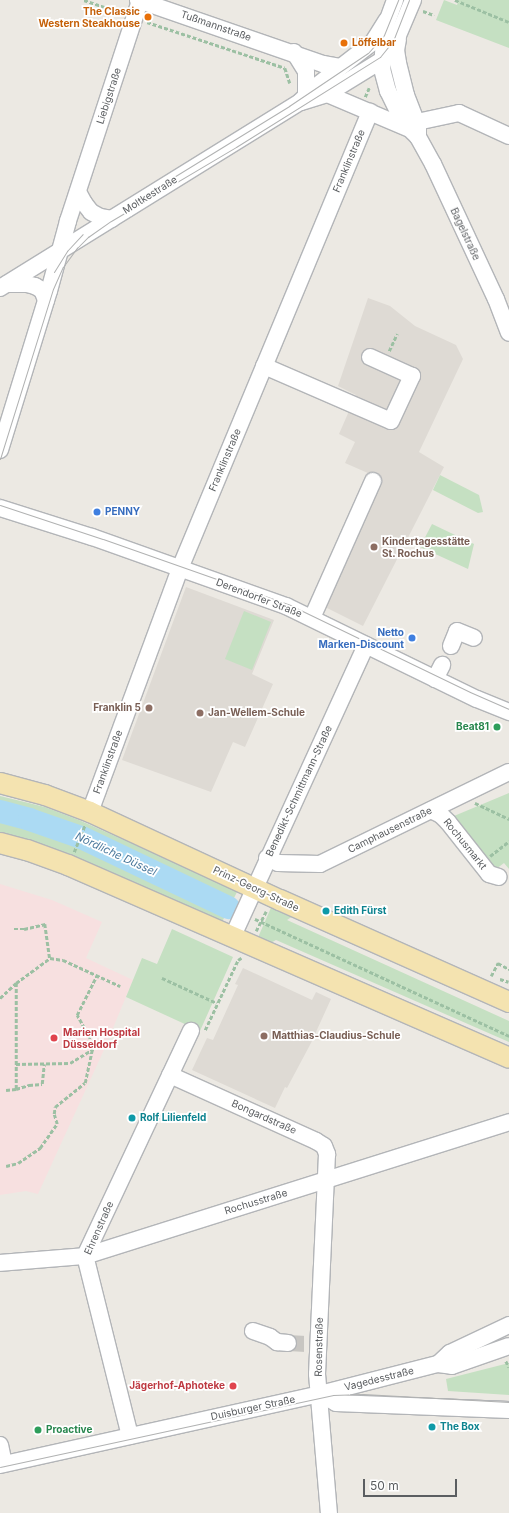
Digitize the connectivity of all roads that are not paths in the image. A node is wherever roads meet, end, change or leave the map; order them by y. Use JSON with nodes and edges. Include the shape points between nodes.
{"nodes":[{"id":1,"x":139,"y":0,"type":"edge"},
{"id":2,"x":419,"y":3,"type":"edge"},
{"id":3,"x":391,"y":11,"type":"edge"},
{"id":4,"x":398,"y":36,"type":"junction"},
{"id":5,"x":294,"y":52,"type":"junction"},
{"id":6,"x":355,"y":57,"type":"junction"},
{"id":7,"x":382,"y":60,"type":"junction"},
{"id":8,"x":340,"y":67,"type":"junction"},
{"id":9,"x":401,"y":78,"type":"junction"},
{"id":10,"x":327,"y":94,"type":"junction"},
{"id":11,"x":303,"y":99,"type":"junction"},
{"id":12,"x":370,"y":112,"type":"junction"},
{"id":13,"x":414,"y":129,"type":"junction"},
{"id":14,"x":509,"y":136,"type":"edge"},
{"id":15,"x":78,"y":192,"type":"junction"},
{"id":16,"x":112,"y":219,"type":"junction"},
{"id":17,"x":60,"y":250,"type":"junction"},
{"id":18,"x":3,"y":286,"type":"edge"},
{"id":19,"x":46,"y":300,"type":"junction"},
{"id":20,"x":509,"y":333,"type":"edge"},
{"id":21,"x":370,"y":357,"type":"dead end"},
{"id":22,"x":264,"y":366,"type":"junction"},
{"id":23,"x":0,"y":450,"type":"edge"},
{"id":24,"x":373,"y":481,"type":"dead end"},
{"id":25,"x":0,"y":508,"type":"edge"},
{"id":26,"x":180,"y":568,"type":"junction"},
{"id":27,"x":312,"y":618,"type":"junction"},
{"id":28,"x":474,"y":638,"type":"dead end"},
{"id":29,"x":366,"y":644,"type":"junction"},
{"id":30,"x":451,"y":646,"type":"dead end"},
{"id":31,"x":509,"y":712,"type":"edge"},
{"id":32,"x":509,"y":772,"type":"edge"},
{"id":33,"x":0,"y":783,"type":"edge"},
{"id":34,"x":431,"y":810,"type":"junction"},
{"id":35,"x":88,"y":818,"type":"junction"},
{"id":36,"x":0,"y":843,"type":"edge"},
{"id":37,"x":267,"y":858,"type":"junction"},
{"id":38,"x":499,"y":877,"type":"dead end"},
{"id":39,"x":254,"y":887,"type":"junction"},
{"id":40,"x":232,"y":938,"type":"junction"},
{"id":41,"x":509,"y":1002,"type":"edge"},
{"id":42,"x":196,"y":1034,"type":"road end"},
{"id":43,"x":509,"y":1058,"type":"edge"},
{"id":44,"x":170,"y":1075,"type":"junction"},
{"id":45,"x":509,"y":1122,"type":"edge"},
{"id":46,"x":326,"y":1181,"type":"junction"},
{"id":47,"x":85,"y":1256,"type":"junction"},
{"id":48,"x":0,"y":1263,"type":"edge"},
{"id":49,"x":509,"y":1325,"type":"edge"},
{"id":50,"x":253,"y":1331,"type":"dead end"},
{"id":51,"x":288,"y":1343,"type":"tunnel mouth"},
{"id":52,"x":509,"y":1346,"type":"edge"},
{"id":53,"x":438,"y":1364,"type":"junction"},
{"id":54,"x":320,"y":1394,"type":"junction"},
{"id":55,"x":509,"y":1410,"type":"edge"},
{"id":56,"x":130,"y":1436,"type":"junction"},
{"id":57,"x":0,"y":1445,"type":"edge"},
{"id":58,"x":2,"y":1464,"type":"edge"},
{"id":59,"x":329,"y":1513,"type":"edge"}],
"edges":[{"from":1,"to":5,"type":"street","name":"Tußmannstraße"},
{"from":1,"to":15,"type":"street","name":"Liebigstraße"},
{"from":2,"to":4,"type":"street","name":"Moltkestraße"},
{"from":3,"to":6,"type":"street","name":"Moltkestraße","via":[[373,42]]},
{"from":3,"to":7,"type":"street","name":"Bagelstraße","via":[[385,29]]},
{"from":4,"to":7,"type":"street","name":"Moltkestraße"},
{"from":4,"to":9,"type":"street","name":"Bagelstraße","via":[[396,50]]},
{"from":5,"to":8,"type":"street","name":"Tußmannstraße","via":[[323,64]]},
{"from":5,"to":11,"type":"street","via":[[306,71]]},
{"from":6,"to":7,"type":"street","via":[[366,54]]},
{"from":6,"to":8,"type":"street","name":"Moltkestraße"},
{"from":7,"to":9,"type":"street","name":"Bagelstraße"},
{"from":7,"to":10,"type":"street","name":"Moltkestraße"},
{"from":7,"to":13,"type":"street","name":"Bagelstraße","via":[[388,91]]},
{"from":8,"to":11,"type":"street","name":"Moltkestraße"},
{"from":9,"to":13,"type":"street","name":"Bagelstraße"},
{"from":10,"to":11,"type":"street","name":"Moltkestraße"},
{"from":10,"to":12,"type":"street"},
{"from":11,"to":16,"type":"street","name":"Moltkestraße"},
{"from":12,"to":13,"type":"street"},
{"from":12,"to":22,"type":"street","name":"Franklinstraße"},
{"from":13,"to":14,"type":"street","via":[[459,113]]},
{"from":13,"to":20,"type":"street","name":"Bagelstraße","via":[[496,299]]},
{"from":15,"to":16,"type":"street","via":[[91,212]]},
{"from":15,"to":17,"type":"street","name":"Liebigstraße"},
{"from":16,"to":17,"type":"street","name":"Moltkestraße"},
{"from":17,"to":18,"type":"street","name":"Moltkestraße"},
{"from":17,"to":19,"type":"street","name":"Liebigstraße"},
{"from":18,"to":19,"type":"street","via":[[35,286],[42,290]]},
{"from":19,"to":23,"type":"street","name":"Liebigstraße"},
{"from":21,"to":22,"type":"street","via":[[412,376],[391,421]]},
{"from":22,"to":26,"type":"street","name":"Franklinstraße"},
{"from":24,"to":27,"type":"street"},
{"from":25,"to":26,"type":"street","name":"Derendorfer Straße"},
{"from":26,"to":27,"type":"street","name":"Derendorfer Straße","via":[[286,606]]},
{"from":26,"to":35,"type":"street","name":"Franklinstraße"},
{"from":27,"to":29,"type":"street","name":"Derendorfer Straße"},
{"from":28,"to":30,"type":"street","via":[[457,631]]},
{"from":29,"to":31,"type":"street","name":"Derendorfer Straße","via":[[439,672],[477,699]]},
{"from":29,"to":37,"type":"street","name":"Benedikt-Schmittmann-Straße"},
{"from":32,"to":34,"type":"street","name":"Camphausenstraße"},
{"from":33,"to":35,"type":"main road","name":"Prinz-Georg-Straße","via":[[45,794]]},
{"from":34,"to":37,"type":"street","name":"Camphausenstraße","via":[[320,864],[278,863]]},
{"from":34,"to":38,"type":"street","name":"Rochusmarkt","via":[[448,822],[489,874]]},
{"from":35,"to":39,"type":"main road","name":"Prinz-Georg-Straße"},
{"from":36,"to":40,"type":"main road","via":[[68,865]]},
{"from":37,"to":39,"type":"street","name":"Benedikt-Schmittmann-Straße"},
{"from":39,"to":40,"type":"street","name":"Benedikt-Schmittmann-Straße"},
{"from":39,"to":41,"type":"main road","name":"Prinz-Georg-Straße"},
{"from":40,"to":43,"type":"main road"},
{"from":42,"to":44,"type":"street","name":"Ehrenstraße"},
{"from":44,"to":46,"type":"street","name":"Bongardstraße","via":[[324,1146],[327,1154]]},
{"from":44,"to":47,"type":"street","name":"Ehrenstraße"},
{"from":45,"to":46,"type":"street","name":"Rochusstraße"},
{"from":46,"to":47,"type":"street","name":"Rochusstraße"},
{"from":46,"to":54,"type":"street","name":"Rosenstraße","via":[[312,1344]]},
{"from":47,"to":48,"type":"street","name":"Rochusstraße"},
{"from":47,"to":56,"type":"street","name":"Ehrenstraße"},
{"from":49,"to":53,"type":"street","name":"Vagedesstraße","via":[[450,1353]]},
{"from":50,"to":51,"type":"street","via":[[277,1342]]},
{"from":52,"to":53,"type":"street","name":"Vagedesstraße","via":[[452,1366]]},
{"from":53,"to":54,"type":"street","name":"Vagedesstraße"},
{"from":54,"to":55,"type":"street","via":[[336,1403]]},
{"from":54,"to":56,"type":"street","name":"Duisburger Straße"},
{"from":54,"to":59,"type":"street","name":"Rosenstraße"},
{"from":56,"to":58,"type":"street","name":"Duisburger Straße"},
{"from":57,"to":58,"type":"street"}]}
